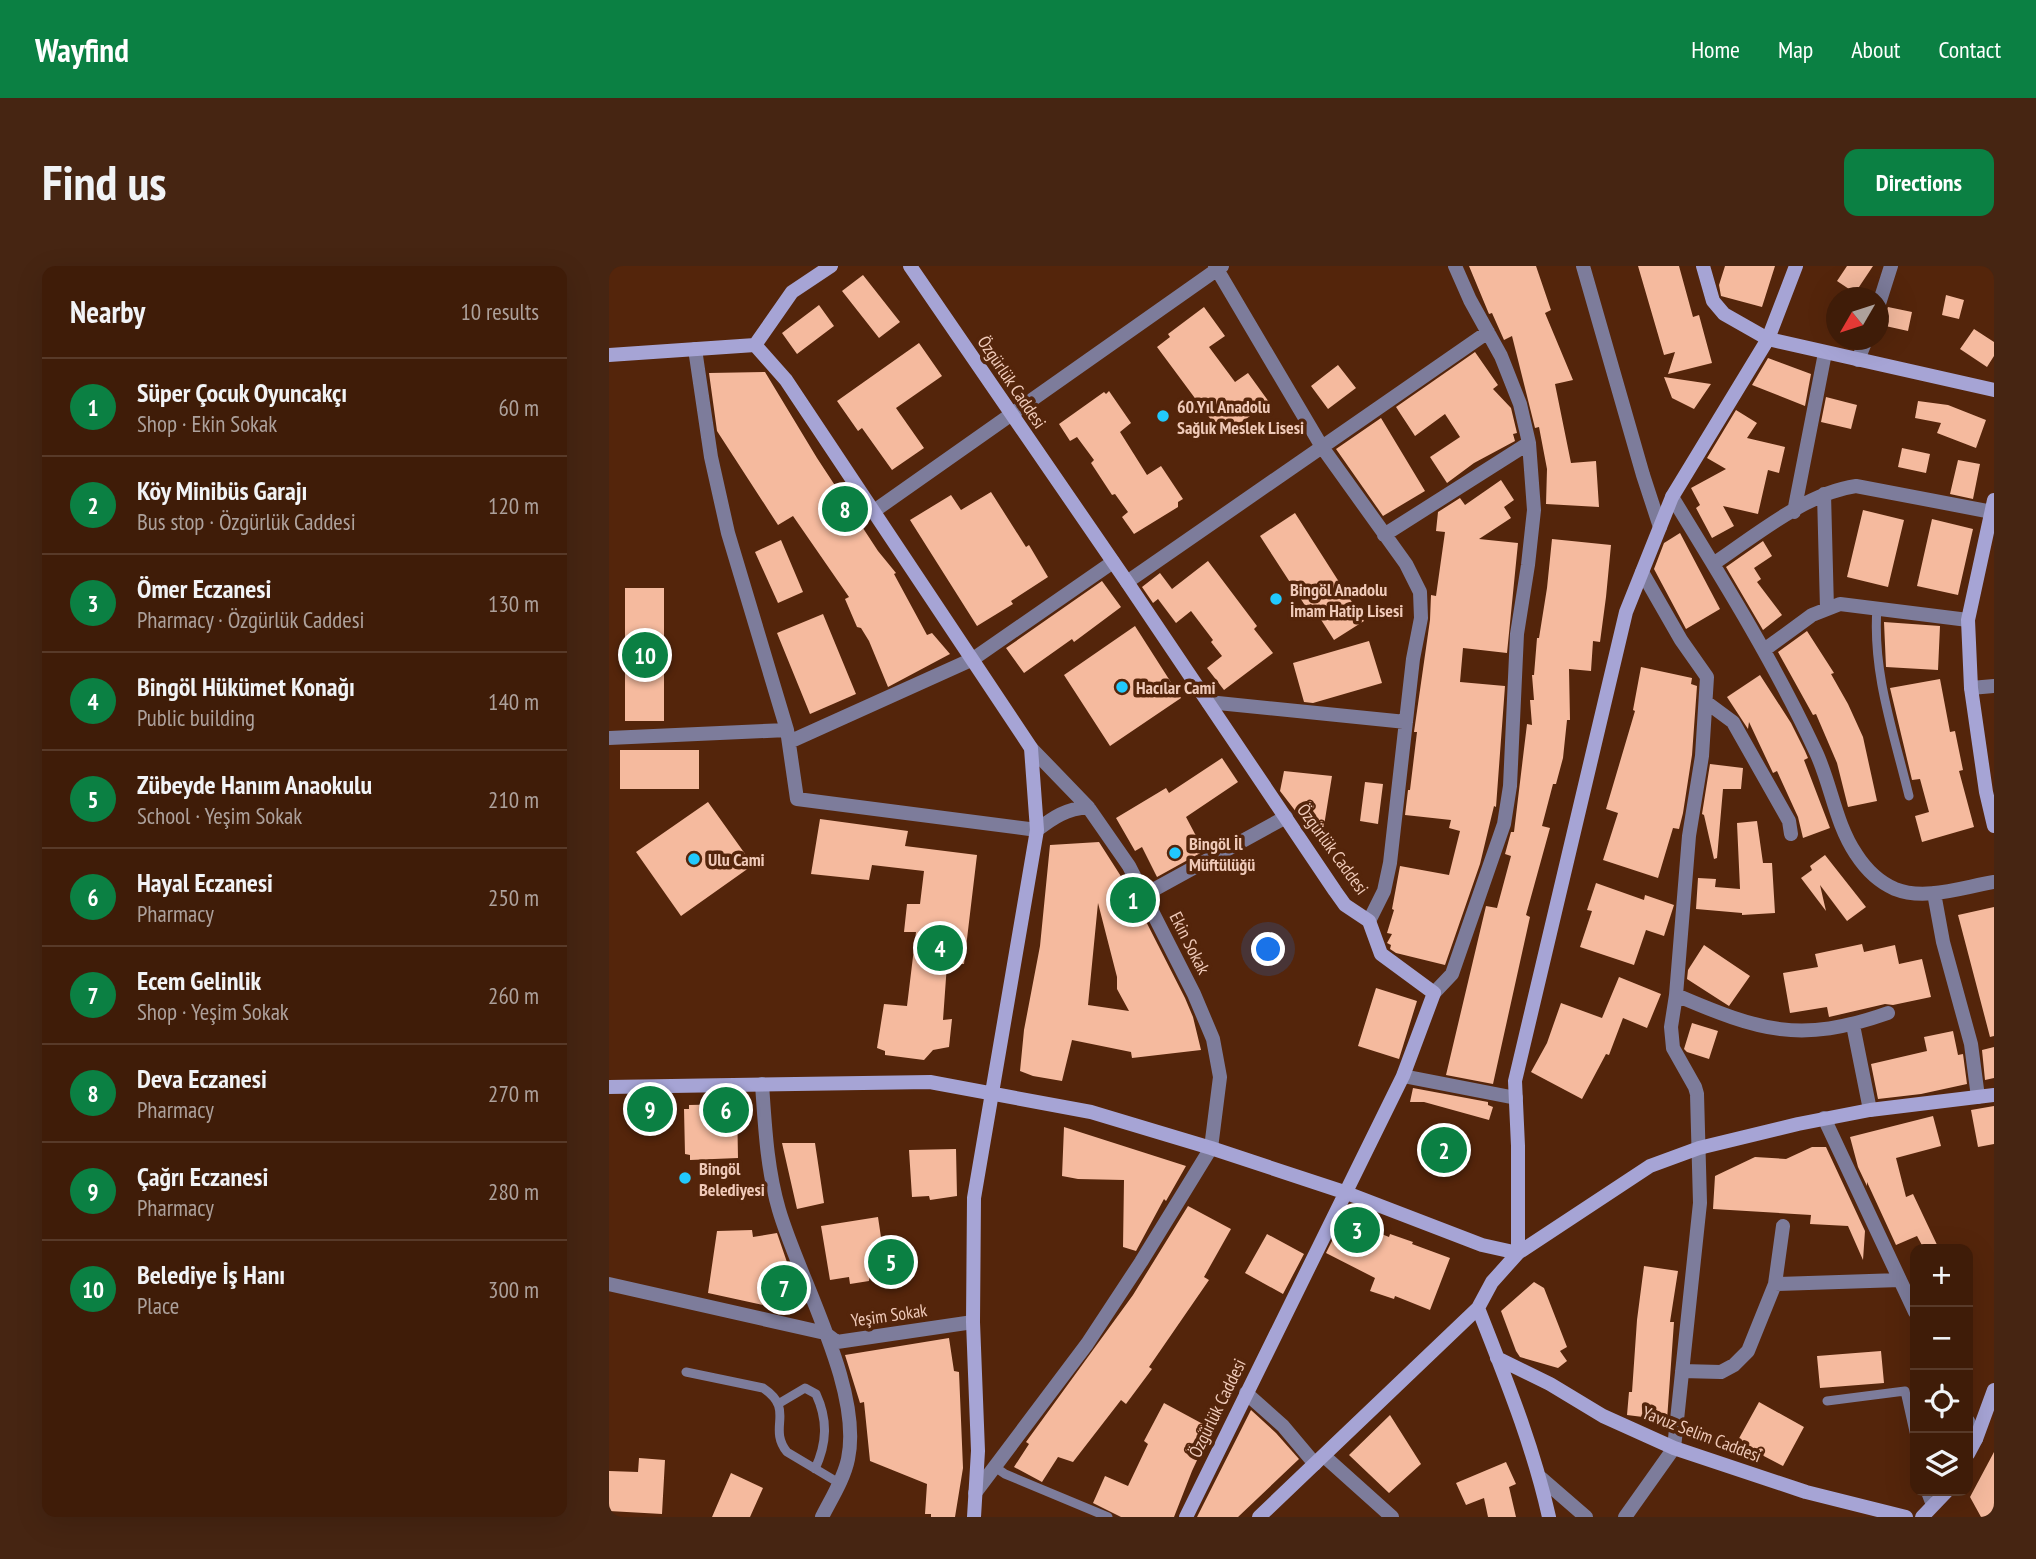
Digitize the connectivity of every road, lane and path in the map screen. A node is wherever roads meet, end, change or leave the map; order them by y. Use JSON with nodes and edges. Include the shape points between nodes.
{"nodes":[{"id":1,"x":831,"y":266,"type":"edge"},
{"id":2,"x":910,"y":266,"type":"edge"},
{"id":3,"x":1455,"y":266,"type":"edge"},
{"id":4,"x":1583,"y":266,"type":"edge"},
{"id":5,"x":1703,"y":266,"type":"edge"},
{"id":6,"x":1796,"y":266,"type":"edge"},
{"id":7,"x":1891,"y":266,"type":"edge"},
{"id":8,"x":1218,"y":267,"type":"edge"},
{"id":9,"x":1884,"y":287,"type":"edge"},
{"id":10,"x":1488,"y":332,"type":"junction"},
{"id":11,"x":1768,"y":339,"type":"junction"},
{"id":12,"x":755,"y":345,"type":"junction"},
{"id":13,"x":695,"y":349,"type":"junction"},
{"id":14,"x":1862,"y":350,"type":"edge"},
{"id":15,"x":1825,"y":353,"type":"junction"},
{"id":16,"x":609,"y":355,"type":"edge"},
{"id":17,"x":1858,"y":360,"type":"junction"},
{"id":18,"x":1994,"y":390,"type":"edge"},
{"id":19,"x":1011,"y":414,"type":"junction"},
{"id":20,"x":1529,"y":443,"type":"junction"},
{"id":21,"x":1322,"y":447,"type":"junction"},
{"id":22,"x":1824,"y":494,"type":"junction"},
{"id":23,"x":1672,"y":497,"type":"junction"},
{"id":24,"x":1993,"y":506,"type":"edge"},
{"id":25,"x":874,"y":510,"type":"junction"},
{"id":26,"x":1794,"y":512,"type":"junction"},
{"id":27,"x":1660,"y":527,"type":"junction"},
{"id":28,"x":1384,"y":535,"type":"junction"},
{"id":29,"x":1987,"y":560,"type":"edge"},
{"id":30,"x":1113,"y":562,"type":"junction"},
{"id":31,"x":1713,"y":564,"type":"junction"},
{"id":32,"x":1642,"y":572,"type":"junction"},
{"id":33,"x":1127,"y":582,"type":"junction"},
{"id":34,"x":1877,"y":608,"type":"junction"},
{"id":35,"x":1827,"y":609,"type":"junction"},
{"id":36,"x":1968,"y":620,"type":"junction"},
{"id":37,"x":1764,"y":650,"type":"junction"},
{"id":38,"x":973,"y":659,"type":"junction"},
{"id":39,"x":1994,"y":686,"type":"edge"},
{"id":40,"x":1971,"y":688,"type":"junction"},
{"id":41,"x":1208,"y":702,"type":"junction"},
{"id":42,"x":1706,"y":702,"type":"junction"},
{"id":43,"x":1406,"y":722,"type":"junction"},
{"id":44,"x":788,"y":736,"type":"junction"},
{"id":45,"x":609,"y":738,"type":"edge"},
{"id":46,"x":1031,"y":748,"type":"junction"},
{"id":47,"x":1990,"y":791,"type":"edge"},
{"id":48,"x":1909,"y":796,"type":"dead end"},
{"id":49,"x":1088,"y":807,"type":"junction"},
{"id":50,"x":1286,"y":817,"type":"junction"},
{"id":51,"x":1994,"y":826,"type":"edge"},
{"id":52,"x":1038,"y":830,"type":"junction"},
{"id":53,"x":1791,"y":834,"type":"dead end"},
{"id":54,"x":1994,"y":882,"type":"edge"},
{"id":55,"x":1934,"y":893,"type":"junction"},
{"id":56,"x":1144,"y":895,"type":"junction"},
{"id":57,"x":1370,"y":920,"type":"junction"},
{"id":58,"x":1434,"y":993,"type":"junction"},
{"id":59,"x":1676,"y":995,"type":"junction"},
{"id":60,"x":1888,"y":1013,"type":"dead end"},
{"id":61,"x":1853,"y":1025,"type":"junction"},
{"id":62,"x":1403,"y":1076,"type":"junction"},
{"id":63,"x":762,"y":1084,"type":"junction"},
{"id":64,"x":609,"y":1087,"type":"edge"},
{"id":65,"x":991,"y":1093,"type":"junction"},
{"id":66,"x":1994,"y":1095,"type":"edge"},
{"id":67,"x":1978,"y":1097,"type":"junction"},
{"id":68,"x":1516,"y":1098,"type":"junction"},
{"id":69,"x":1870,"y":1110,"type":"junction"},
{"id":70,"x":1824,"y":1118,"type":"junction"},
{"id":71,"x":1211,"y":1148,"type":"junction"},
{"id":72,"x":1699,"y":1148,"type":"junction"},
{"id":73,"x":1344,"y":1192,"type":"junction"},
{"id":74,"x":1783,"y":1226,"type":"dead end"},
{"id":75,"x":1518,"y":1253,"type":"junction"},
{"id":76,"x":1900,"y":1280,"type":"junction"},
{"id":77,"x":609,"y":1284,"type":"edge"},
{"id":78,"x":1775,"y":1284,"type":"junction"},
{"id":79,"x":1913,"y":1307,"type":"edge"},
{"id":80,"x":1478,"y":1308,"type":"junction"},
{"id":81,"x":973,"y":1322,"type":"junction"},
{"id":82,"x":825,"y":1333,"type":"junction"},
{"id":83,"x":1497,"y":1358,"type":"junction"},
{"id":84,"x":1682,"y":1371,"type":"junction"},
{"id":85,"x":686,"y":1372,"type":"dead end"},
{"id":86,"x":1994,"y":1390,"type":"edge"},
{"id":87,"x":1245,"y":1393,"type":"junction"},
{"id":88,"x":1827,"y":1401,"type":"dead end"},
{"id":89,"x":778,"y":1404,"type":"junction"},
{"id":90,"x":1973,"y":1432,"type":"edge"},
{"id":91,"x":1914,"y":1433,"type":"edge"},
{"id":92,"x":1976,"y":1439,"type":"junction"},
{"id":93,"x":1973,"y":1445,"type":"edge"},
{"id":94,"x":1674,"y":1448,"type":"junction"},
{"id":95,"x":1319,"y":1460,"type":"junction"},
{"id":96,"x":995,"y":1467,"type":"junction"},
{"id":97,"x":815,"y":1469,"type":"junction"},
{"id":98,"x":1541,"y":1478,"type":"junction"},
{"id":99,"x":839,"y":1483,"type":"junction"},
{"id":100,"x":975,"y":1493,"type":"junction"},
{"id":101,"x":1942,"y":1496,"type":"edge"},
{"id":102,"x":1926,"y":1512,"type":"edge"},
{"id":103,"x":822,"y":1517,"type":"edge"},
{"id":104,"x":974,"y":1517,"type":"edge"},
{"id":105,"x":1108,"y":1517,"type":"edge"},
{"id":106,"x":1186,"y":1517,"type":"edge"},
{"id":107,"x":1259,"y":1517,"type":"edge"},
{"id":108,"x":1392,"y":1517,"type":"edge"},
{"id":109,"x":1549,"y":1517,"type":"edge"},
{"id":110,"x":1586,"y":1517,"type":"edge"},
{"id":111,"x":1625,"y":1517,"type":"edge"},
{"id":112,"x":1906,"y":1517,"type":"edge"}],
"edges":[{"from":1,"to":12,"type":"street","via":[[792,292]]},
{"from":2,"to":19,"type":"street","name":"Özgürlük Caddesi"},
{"from":3,"to":10,"type":"street"},
{"from":4,"to":27,"type":"street"},
{"from":5,"to":11,"type":"street","via":[[1713,302],[1724,314]]},
{"from":6,"to":11,"type":"street"},
{"from":7,"to":9,"type":"street"},
{"from":8,"to":19,"type":"street"},
{"from":8,"to":21,"type":"street"},
{"from":10,"to":20,"type":"street","via":[[1520,404]]},
{"from":10,"to":21,"type":"street"},
{"from":11,"to":15,"type":"street"},
{"from":11,"to":23,"type":"street"},
{"from":12,"to":13,"type":"street"},
{"from":12,"to":25,"type":"street","via":[[786,380]]},
{"from":13,"to":16,"type":"street"},
{"from":13,"to":44,"type":"street","via":[[728,533]]},
{"from":14,"to":17,"type":"street"},
{"from":15,"to":17,"type":"street"},
{"from":15,"to":26,"type":"street"},
{"from":17,"to":18,"type":"street"},
{"from":19,"to":25,"type":"street"},
{"from":19,"to":30,"type":"street","name":"Özgürlük Caddesi"},
{"from":20,"to":28,"type":"street"},
{"from":20,"to":58,"type":"street","via":[[1534,510],[1517,634],[1504,824],[1453,974]]},
{"from":21,"to":28,"type":"street"},
{"from":21,"to":33,"type":"street"},
{"from":22,"to":24,"type":"street","via":[[1856,486]]},
{"from":22,"to":26,"type":"street"},
{"from":22,"to":35,"type":"street"},
{"from":23,"to":27,"type":"street"},
{"from":23,"to":31,"type":"street"},
{"from":24,"to":29,"type":"street"},
{"from":25,"to":38,"type":"street"},
{"from":26,"to":31,"type":"street"},
{"from":27,"to":32,"type":"street"},
{"from":28,"to":43,"type":"street","via":[[1420,592],[1421,618]]},
{"from":29,"to":36,"type":"street"},
{"from":30,"to":33,"type":"street","name":"Özgürlük Caddesi"},
{"from":30,"to":38,"type":"street"},
{"from":31,"to":37,"type":"street"},
{"from":32,"to":42,"type":"street","via":[[1707,677]]},
{"from":32,"to":68,"type":"street","via":[[1626,612],[1515,1081]]},
{"from":33,"to":41,"type":"street","name":"Özgürlük Caddesi"},
{"from":34,"to":35,"type":"street","via":[[1840,604]]},
{"from":34,"to":36,"type":"street"},
{"from":34,"to":48,"type":"lane","via":[[1879,671]]},
{"from":35,"to":37,"type":"street"},
{"from":36,"to":40,"type":"street"},
{"from":37,"to":55,"type":"street","via":[[1817,753],[1855,852],[1869,871],[1893,888]]},
{"from":38,"to":44,"type":"street"},
{"from":38,"to":46,"type":"street"},
{"from":39,"to":40,"type":"street"},
{"from":40,"to":47,"type":"street"},
{"from":41,"to":43,"type":"street"},
{"from":41,"to":50,"type":"street","name":"Özgürlük Caddesi"},
{"from":42,"to":53,"type":"street","via":[[1733,722],[1789,821]]},
{"from":42,"to":59,"type":"street"},
{"from":43,"to":57,"type":"street","via":[[1390,863],[1384,891]]},
{"from":44,"to":45,"type":"street"},
{"from":44,"to":52,"type":"street","via":[[797,799]]},
{"from":46,"to":49,"type":"street","name":"Ekin Sokak"},
{"from":46,"to":52,"type":"street"},
{"from":47,"to":51,"type":"street"},
{"from":49,"to":52,"type":"street","via":[[1058,814]]},
{"from":49,"to":56,"type":"street","name":"Ekin Sokak"},
{"from":50,"to":56,"type":"street"},
{"from":50,"to":57,"type":"street","name":"Özgürlük Caddesi","via":[[1345,905]]},
{"from":52,"to":65,"type":"street"},
{"from":54,"to":55,"type":"street"},
{"from":55,"to":67,"type":"street","via":[[1971,1044]]},
{"from":56,"to":71,"type":"street","name":"Ekin Sokak","via":[[1213,1040],[1220,1077]]},
{"from":57,"to":58,"type":"street","name":"Özgürlük Caddesi","via":[[1381,954]]},
{"from":58,"to":62,"type":"street","name":"Özgürlük Caddesi"},
{"from":59,"to":61,"type":"street","via":[[1761,1028],[1798,1032]]},
{"from":59,"to":72,"type":"street","via":[[1673,1048],[1695,1087]]},
{"from":60,"to":61,"type":"street"},
{"from":61,"to":69,"type":"street"},
{"from":62,"to":68,"type":"street"},
{"from":62,"to":73,"type":"street","name":"Özgürlük Caddesi"},
{"from":63,"to":64,"type":"street"},
{"from":63,"to":65,"type":"street","via":[[930,1082]]},
{"from":63,"to":82,"type":"street","via":[[767,1160],[779,1210]]},
{"from":65,"to":71,"type":"street","via":[[1091,1112]]},
{"from":65,"to":81,"type":"street","via":[[974,1198]]},
{"from":66,"to":67,"type":"street"},
{"from":67,"to":69,"type":"street"},
{"from":68,"to":75,"type":"street"},
{"from":69,"to":70,"type":"street"},
{"from":70,"to":72,"type":"street"},
{"from":70,"to":76,"type":"street"},
{"from":71,"to":73,"type":"street"},
{"from":71,"to":96,"type":"street","via":[[1087,1344]]},
{"from":72,"to":75,"type":"street","via":[[1650,1166]]},
{"from":72,"to":84,"type":"street","via":[[1700,1203]]},
{"from":73,"to":75,"type":"street","via":[[1482,1245]]},
{"from":73,"to":87,"type":"street","name":"Özgürlük Caddesi"},
{"from":74,"to":78,"type":"street"},
{"from":75,"to":80,"type":"street","via":[[1492,1282]]},
{"from":76,"to":78,"type":"street"},
{"from":76,"to":79,"type":"street"},
{"from":77,"to":82,"type":"street","name":"Yeşim Sokak"},
{"from":78,"to":84,"type":"street","via":[[1748,1351],[1734,1365],[1721,1372]]},
{"from":80,"to":83,"type":"street"},
{"from":80,"to":95,"type":"street"},
{"from":81,"to":82,"type":"street","name":"Yeşim Sokak","via":[[837,1342]]},
{"from":81,"to":100,"type":"street"},
{"from":82,"to":99,"type":"street","via":[[845,1386],[850,1434],[848,1459]]},
{"from":83,"to":94,"type":"street","name":"Yavuz Selim Caddesi","via":[[1603,1416]]},
{"from":83,"to":98,"type":"street"},
{"from":84,"to":94,"type":"street"},
{"from":85,"to":89,"type":"lane","via":[[763,1388]]},
{"from":86,"to":92,"type":"street"},
{"from":87,"to":95,"type":"street"},
{"from":87,"to":106,"type":"street","name":"Özgürlük Caddesi"},
{"from":88,"to":91,"type":"lane","via":[[1905,1391]]},
{"from":89,"to":97,"type":"lane","via":[[783,1447]]},
{"from":89,"to":97,"type":"lane","via":[[805,1388],[816,1394],[825,1431]]},
{"from":90,"to":92,"type":"street"},
{"from":92,"to":93,"type":"street"},
{"from":94,"to":111,"type":"street"},
{"from":94,"to":112,"type":"street","name":"Yavuz Selim Caddesi","via":[[1806,1492]]},
{"from":95,"to":107,"type":"street"},
{"from":95,"to":108,"type":"street"},
{"from":96,"to":100,"type":"street"},
{"from":96,"to":105,"type":"lane"},
{"from":97,"to":99,"type":"lane"},
{"from":98,"to":109,"type":"street"},
{"from":98,"to":110,"type":"street"},
{"from":99,"to":103,"type":"street"},
{"from":100,"to":104,"type":"street"},
{"from":101,"to":102,"type":"street"}]}
